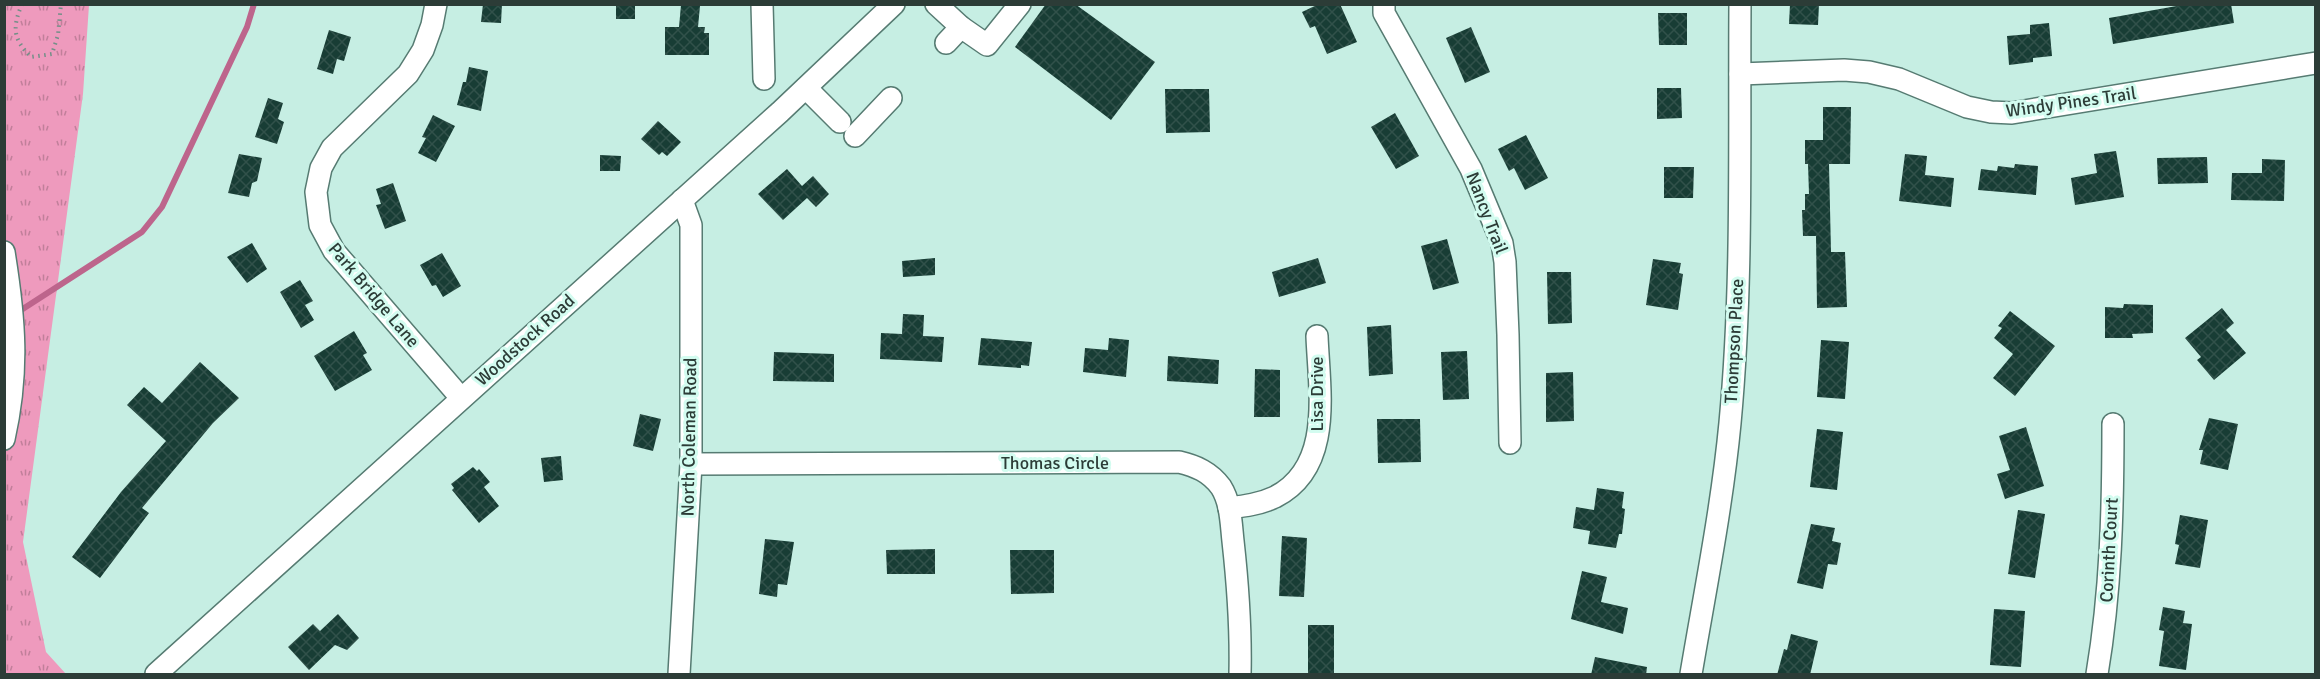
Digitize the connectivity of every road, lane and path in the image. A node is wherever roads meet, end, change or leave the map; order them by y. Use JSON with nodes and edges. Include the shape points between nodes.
{"nodes":[{"id":1,"x":22,"y":4,"type":"edge"},
{"id":2,"x":61,"y":4,"type":"edge"},
{"id":3,"x":436,"y":4,"type":"edge"},
{"id":4,"x":762,"y":4,"type":"edge"},
{"id":5,"x":894,"y":4,"type":"edge"},
{"id":6,"x":936,"y":4,"type":"edge"},
{"id":7,"x":1020,"y":4,"type":"edge"},
{"id":8,"x":1384,"y":4,"type":"edge"},
{"id":9,"x":1740,"y":4,"type":"edge"},
{"id":10,"x":961,"y":27,"type":"junction"},
{"id":11,"x":946,"y":43,"type":"dead end"},
{"id":12,"x":2308,"y":64,"type":"edge"},
{"id":13,"x":1740,"y":74,"type":"junction"},
{"id":14,"x":764,"y":79,"type":"dead end"},
{"id":15,"x":806,"y":88,"type":"junction"},
{"id":16,"x":891,"y":98,"type":"dead end"},
{"id":17,"x":682,"y":200,"type":"junction"},
{"id":18,"x":4,"y":252,"type":"edge"},
{"id":19,"x":1317,"y":336,"type":"dead end"},
{"id":20,"x":461,"y":398,"type":"junction"},
{"id":21,"x":2113,"y":424,"type":"dead end"},
{"id":22,"x":4,"y":439,"type":"edge"},
{"id":23,"x":1510,"y":444,"type":"dead end"},
{"id":24,"x":691,"y":464,"type":"junction"},
{"id":25,"x":1229,"y":508,"type":"junction"},
{"id":26,"x":156,"y":675,"type":"edge"},
{"id":27,"x":679,"y":675,"type":"edge"},
{"id":28,"x":1240,"y":675,"type":"edge"},
{"id":29,"x":1691,"y":675,"type":"edge"},
{"id":30,"x":2097,"y":675,"type":"edge"}],
"edges":[{"from":1,"to":2,"type":"path","via":[[14,32],[31,57],[52,54]]},
{"from":3,"to":20,"type":"street","name":"Park Bridge Lane","via":[[432,25],[408,74],[332,148],[321,168],[316,192],[320,225],[334,251]]},
{"from":4,"to":14,"type":"street"},
{"from":5,"to":15,"type":"street","name":"Woodstock Road"},
{"from":6,"to":10,"type":"street"},
{"from":7,"to":10,"type":"street","via":[[987,45]]},
{"from":8,"to":23,"type":"street","name":"Nancy Trail","via":[[1384,13],[1471,169],[1502,243]]},
{"from":9,"to":13,"type":"street","name":"Thompson Place"},
{"from":10,"to":11,"type":"street"},
{"from":12,"to":13,"type":"street","name":"Windy Pines Trail","via":[[2012,113],[1967,107],[1899,79],[1869,72]]},
{"from":13,"to":29,"type":"street","name":"Thompson Place","via":[[1738,299],[1730,424]]},
{"from":15,"to":16,"type":"street","via":[[848,129]]},
{"from":15,"to":17,"type":"street","name":"Woodstock Road"},
{"from":17,"to":20,"type":"street","name":"Woodstock Road"},
{"from":17,"to":24,"type":"street","name":"North Coleman Road","via":[[691,225]]},
{"from":18,"to":22,"type":"street","via":[[15,329],[14,375]]},
{"from":19,"to":25,"type":"street","name":"Lisa Drive","via":[[1319,427],[1310,462],[1294,483],[1276,496]]},
{"from":20,"to":26,"type":"street","name":"Woodstock Road"},
{"from":21,"to":30,"type":"street","name":"Corinth Court","via":[[2109,580]]},
{"from":24,"to":25,"type":"street","name":"Thomas Circle","via":[[1179,462],[1210,475],[1222,489]]},
{"from":24,"to":27,"type":"street","name":"North Coleman Road"},
{"from":25,"to":28,"type":"street","name":"Thomas Circle","via":[[1238,582]]}]}
